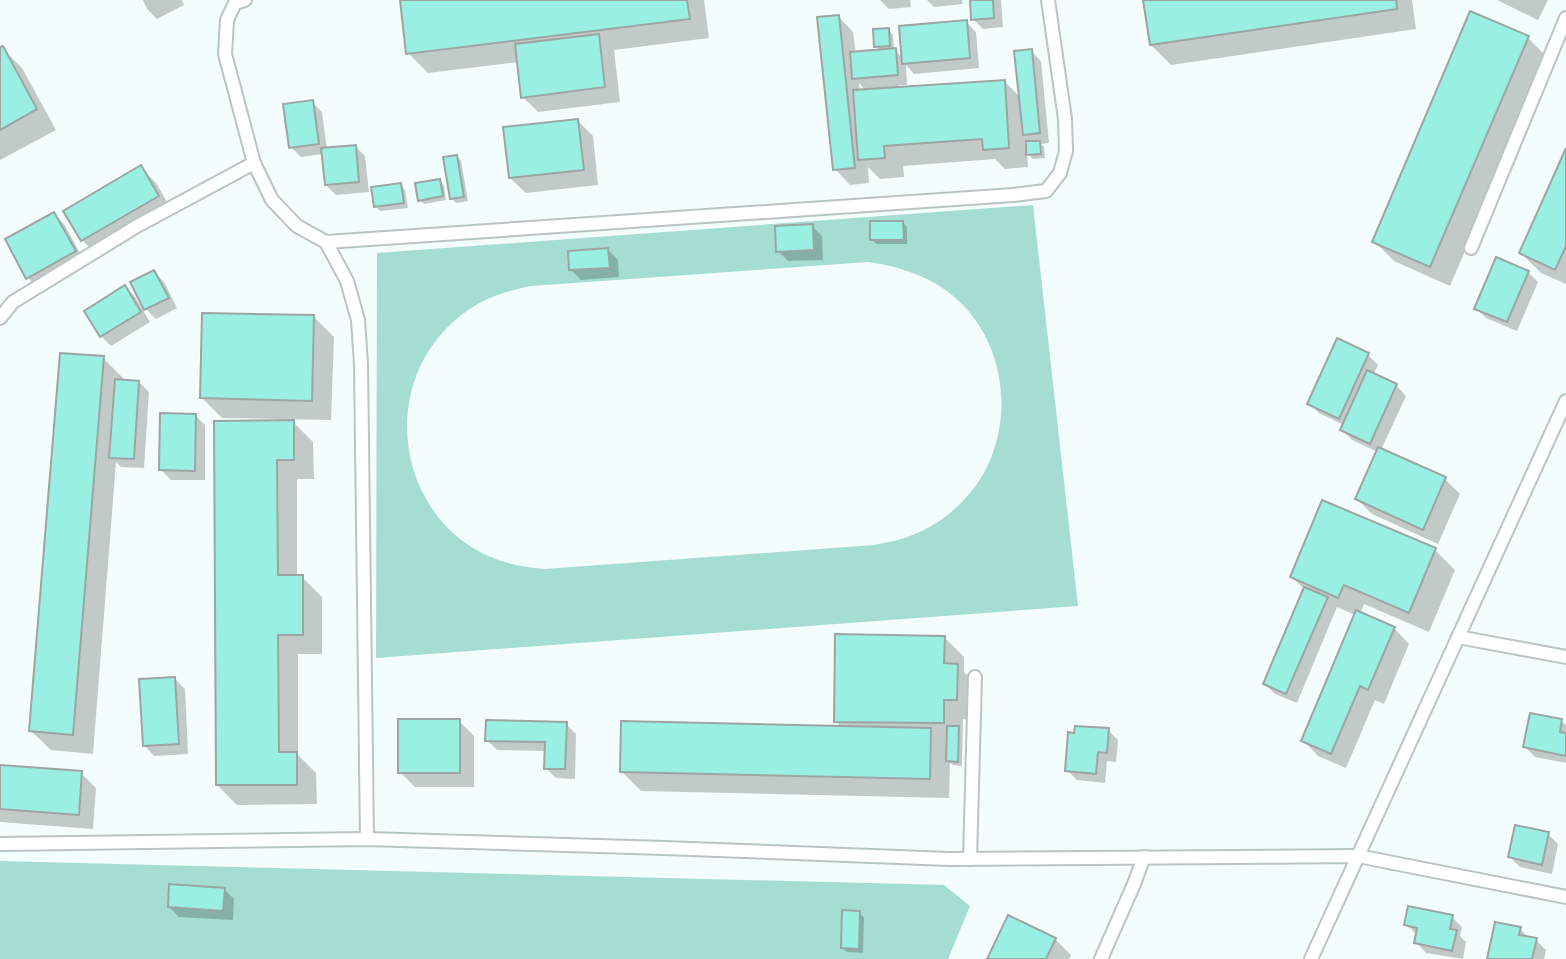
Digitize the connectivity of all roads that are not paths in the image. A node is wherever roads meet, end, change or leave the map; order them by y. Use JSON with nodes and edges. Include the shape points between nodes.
{"nodes":[{"id":1,"x":245,"y":0,"type":"edge"},
{"id":2,"x":1048,"y":0,"type":"edge"},
{"id":3,"x":1566,"y":18,"type":"edge"},
{"id":4,"x":254,"y":163,"type":"junction"},
{"id":5,"x":326,"y":242,"type":"junction"},
{"id":6,"x":1471,"y":248,"type":"dead end"},
{"id":7,"x":0,"y":318,"type":"edge"},
{"id":8,"x":1566,"y":401,"type":"edge"},
{"id":9,"x":1562,"y":417,"type":"edge"},
{"id":10,"x":1458,"y":637,"type":"junction"},
{"id":11,"x":1566,"y":656,"type":"edge"},
{"id":12,"x":975,"y":677,"type":"dead end"},
{"id":13,"x":367,"y":839,"type":"junction"},
{"id":14,"x":0,"y":844,"type":"edge"},
{"id":15,"x":1358,"y":856,"type":"junction"},
{"id":16,"x":1144,"y":857,"type":"junction"},
{"id":17,"x":970,"y":859,"type":"junction"},
{"id":18,"x":1566,"y":897,"type":"edge"},
{"id":19,"x":1101,"y":959,"type":"edge"},
{"id":20,"x":1311,"y":959,"type":"edge"}],
"edges":[{"from":1,"to":4,"type":"lane","via":[[235,2],[227,20],[225,54]]},
{"from":2,"to":5,"type":"lane","via":[[1066,151],[1060,173],[1046,191]]},
{"from":3,"to":6,"type":"lane"},
{"from":4,"to":5,"type":"lane","via":[[272,200],[297,226]]},
{"from":4,"to":7,"type":"lane","via":[[137,226],[13,302]]},
{"from":5,"to":13,"type":"lane","via":[[347,281],[360,342]]},
{"from":8,"to":9,"type":"lane"},
{"from":9,"to":10,"type":"lane"},
{"from":10,"to":11,"type":"lane"},
{"from":10,"to":15,"type":"lane"},
{"from":12,"to":17,"type":"lane"},
{"from":13,"to":14,"type":"lane"},
{"from":13,"to":17,"type":"lane"},
{"from":15,"to":16,"type":"lane"},
{"from":15,"to":18,"type":"lane"},
{"from":15,"to":20,"type":"lane"},
{"from":16,"to":17,"type":"lane"},
{"from":16,"to":19,"type":"lane"}]}
